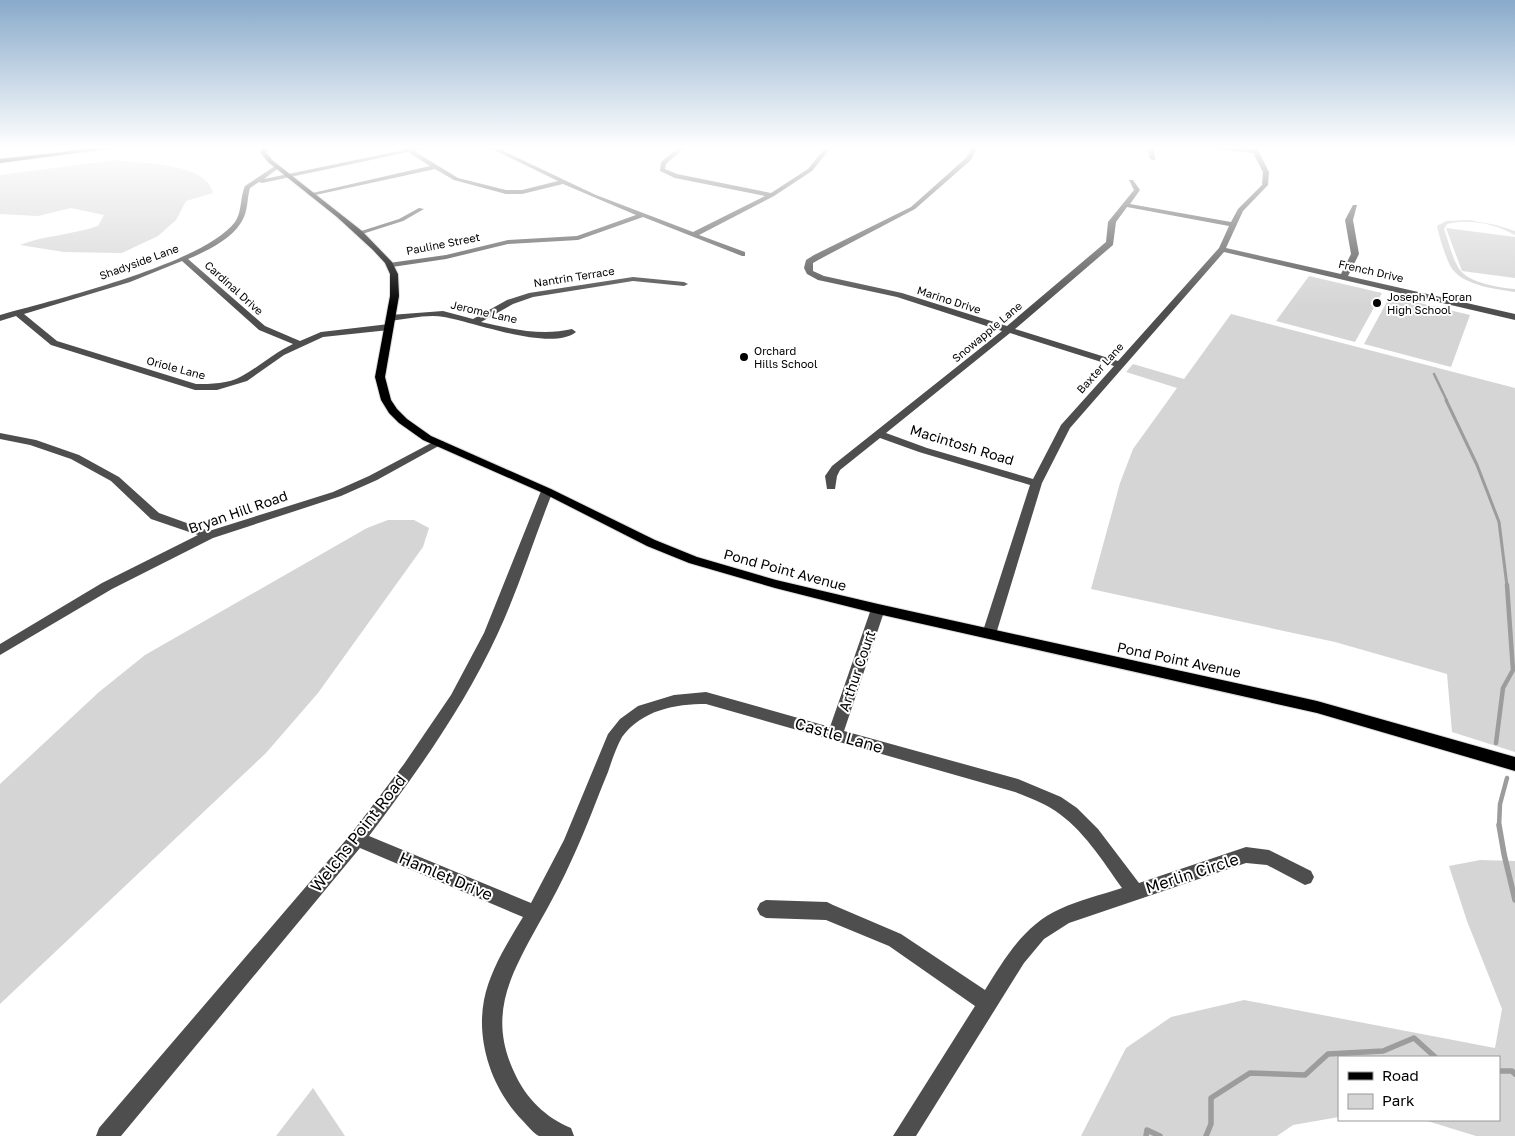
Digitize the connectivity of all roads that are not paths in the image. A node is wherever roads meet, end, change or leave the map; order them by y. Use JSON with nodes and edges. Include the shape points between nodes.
{"nodes":[{"id":1,"x":245,"y":201,"type":"edge"},
{"id":2,"x":320,"y":201,"type":"edge"},
{"id":3,"x":609,"y":201,"type":"edge"},
{"id":4,"x":760,"y":201,"type":"edge"},
{"id":5,"x":920,"y":201,"type":"edge"},
{"id":6,"x":1129,"y":201,"type":"edge"},
{"id":7,"x":1249,"y":201,"type":"edge"},
{"id":8,"x":1125,"y":206,"type":"junction"},
{"id":9,"x":1355,"y":206,"type":"dead end"},
{"id":10,"x":421,"y":209,"type":"dead end"},
{"id":11,"x":643,"y":215,"type":"junction"},
{"id":12,"x":1232,"y":224,"type":"junction"},
{"id":13,"x":359,"y":233,"type":"junction"},
{"id":14,"x":695,"y":234,"type":"junction"},
{"id":15,"x":1222,"y":249,"type":"junction"},
{"id":16,"x":742,"y":254,"type":"dead end"},
{"id":17,"x":183,"y":258,"type":"junction"},
{"id":18,"x":392,"y":265,"type":"junction"},
{"id":19,"x":1343,"y":276,"type":"junction"},
{"id":20,"x":684,"y":284,"type":"dead end"},
{"id":21,"x":18,"y":313,"type":"junction"},
{"id":22,"x":1515,"y":317,"type":"edge"},
{"id":23,"x":0,"y":318,"type":"edge"},
{"id":24,"x":390,"y":322,"type":"junction"},
{"id":25,"x":474,"y":322,"type":"junction"},
{"id":26,"x":1007,"y":331,"type":"junction"},
{"id":27,"x":572,"y":332,"type":"dead end"},
{"id":28,"x":299,"y":344,"type":"junction"},
{"id":29,"x":1120,"y":365,"type":"junction"},
{"id":30,"x":880,"y":434,"type":"junction"},
{"id":31,"x":0,"y":436,"type":"edge"},
{"id":32,"x":439,"y":443,"type":"junction"},
{"id":33,"x":1036,"y":483,"type":"junction"},
{"id":34,"x":831,"y":487,"type":"dead end"},
{"id":35,"x":547,"y":491,"type":"junction"},
{"id":36,"x":209,"y":535,"type":"junction"},
{"id":37,"x":878,"y":609,"type":"junction"},
{"id":38,"x":988,"y":634,"type":"junction"},
{"id":39,"x":0,"y":650,"type":"edge"},
{"id":40,"x":835,"y":734,"type":"junction"},
{"id":41,"x":1515,"y":764,"type":"edge"},
{"id":42,"x":357,"y":839,"type":"junction"},
{"id":43,"x":1305,"y":877,"type":"dead end"},
{"id":44,"x":1135,"y":892,"type":"junction"},
{"id":45,"x":766,"y":909,"type":"dead end"},
{"id":46,"x":535,"y":913,"type":"junction"},
{"id":47,"x":986,"y":1002,"type":"junction"},
{"id":48,"x":107,"y":1136,"type":"edge"},
{"id":49,"x":563,"y":1136,"type":"edge"},
{"id":50,"x":904,"y":1136,"type":"edge"}],
"edges":[{"from":1,"to":17,"type":"street","name":"Shadyside Lane","via":[[243,214],[232,229],[212,244]]},
{"from":2,"to":13,"type":"main road"},
{"from":3,"to":11,"type":"street"},
{"from":4,"to":14,"type":"street"},
{"from":5,"to":26,"type":"street","name":"Marino Drive","via":[[809,262],[810,272],[821,278],[892,293]]},
{"from":6,"to":8,"type":"street","name":"Snowapple Lane"},
{"from":7,"to":12,"type":"street","name":"Baxter Lane"},
{"from":8,"to":12,"type":"street"},
{"from":8,"to":26,"type":"street","name":"Snowapple Lane","via":[[1112,222],[1110,243]]},
{"from":9,"to":19,"type":"street","via":[[1349,220],[1355,254]]},
{"from":10,"to":13,"type":"street","via":[[401,220]]},
{"from":11,"to":14,"type":"street"},
{"from":11,"to":18,"type":"street","name":"Pauline Street","via":[[578,238],[513,242]]},
{"from":12,"to":15,"type":"street","name":"Baxter Lane"},
{"from":13,"to":18,"type":"main road"},
{"from":14,"to":16,"type":"street"},
{"from":15,"to":19,"type":"street","name":"French Drive"},
{"from":15,"to":29,"type":"street","name":"Baxter Lane"},
{"from":17,"to":21,"type":"street","name":"Shadyside Lane","via":[[110,285]]},
{"from":17,"to":28,"type":"street","name":"Cardinal Drive","via":[[262,328]]},
{"from":18,"to":24,"type":"main road","name":"Pond Point Avenue","via":[[395,288]]},
{"from":19,"to":22,"type":"street","name":"French Drive"},
{"from":20,"to":25,"type":"street","name":"Nantrin Terrace","via":[[633,279],[532,295],[510,302]]},
{"from":21,"to":23,"type":"street","name":"Shadyside Lane"},
{"from":21,"to":28,"type":"street","name":"Oriole Lane","via":[[54,343],[199,388],[224,386],[244,379],[266,362]]},
{"from":24,"to":25,"type":"street","name":"Jerome Lane","via":[[443,314]]},
{"from":24,"to":28,"type":"street","name":"Oriole Lane","via":[[331,333]]},
{"from":24,"to":32,"type":"main road","name":"Pond Point Avenue","via":[[380,377],[386,400],[402,421]]},
{"from":25,"to":27,"type":"street","name":"Jerome Lane","via":[[534,334],[558,336]]},
{"from":26,"to":29,"type":"street","name":"Marino Drive"},
{"from":26,"to":30,"type":"street","name":"Snowapple Lane"},
{"from":29,"to":33,"type":"street","name":"Baxter Lane","via":[[1064,427]]},
{"from":30,"to":33,"type":"street","name":"Macintosh Road"},
{"from":30,"to":34,"type":"street","name":"Snowapple Lane","via":[[836,468],[831,476]]},
{"from":31,"to":36,"type":"street","via":[[32,442],[75,457],[114,479],[155,516]]},
{"from":32,"to":35,"type":"main road","name":"Pond Point Avenue"},
{"from":32,"to":36,"type":"street","name":"Bryan Hill Road","via":[[337,494]]},
{"from":33,"to":38,"type":"street","name":"Baxter Lane"},
{"from":35,"to":37,"type":"main road","name":"Pond Point Avenue","via":[[693,560]]},
{"from":35,"to":42,"type":"street","name":"Welchs Point Road","via":[[480,656],[410,769]]},
{"from":36,"to":39,"type":"street","name":"Bryan Hill Road","via":[[107,586]]},
{"from":37,"to":38,"type":"main road","name":"Pond Point Avenue"},
{"from":37,"to":40,"type":"street","name":"Arthur Court"},
{"from":38,"to":41,"type":"main road","name":"Pond Point Avenue","via":[[1317,707]]},
{"from":40,"to":44,"type":"street","name":"Castle Lane","via":[[1018,786],[1058,804],[1091,834]]},
{"from":40,"to":46,"type":"street","name":"Castle Lane","via":[[706,698],[674,699],[638,714],[625,723],[613,740],[568,849]]},
{"from":42,"to":46,"type":"street","name":"Hamlet Drive"},
{"from":42,"to":48,"type":"street","name":"Welchs Point Road"},
{"from":43,"to":44,"type":"street","name":"Merlin Circle","via":[[1269,858],[1246,855]]},
{"from":44,"to":47,"type":"street","via":[[1064,916],[1038,933],[1017,956]]},
{"from":45,"to":47,"type":"street","via":[[827,911],[895,940]]},
{"from":46,"to":49,"type":"street","name":"Castle Lane","via":[[500,975],[493,1000],[492,1030],[499,1062],[519,1102],[533,1117]]},
{"from":47,"to":50,"type":"street"}]}
